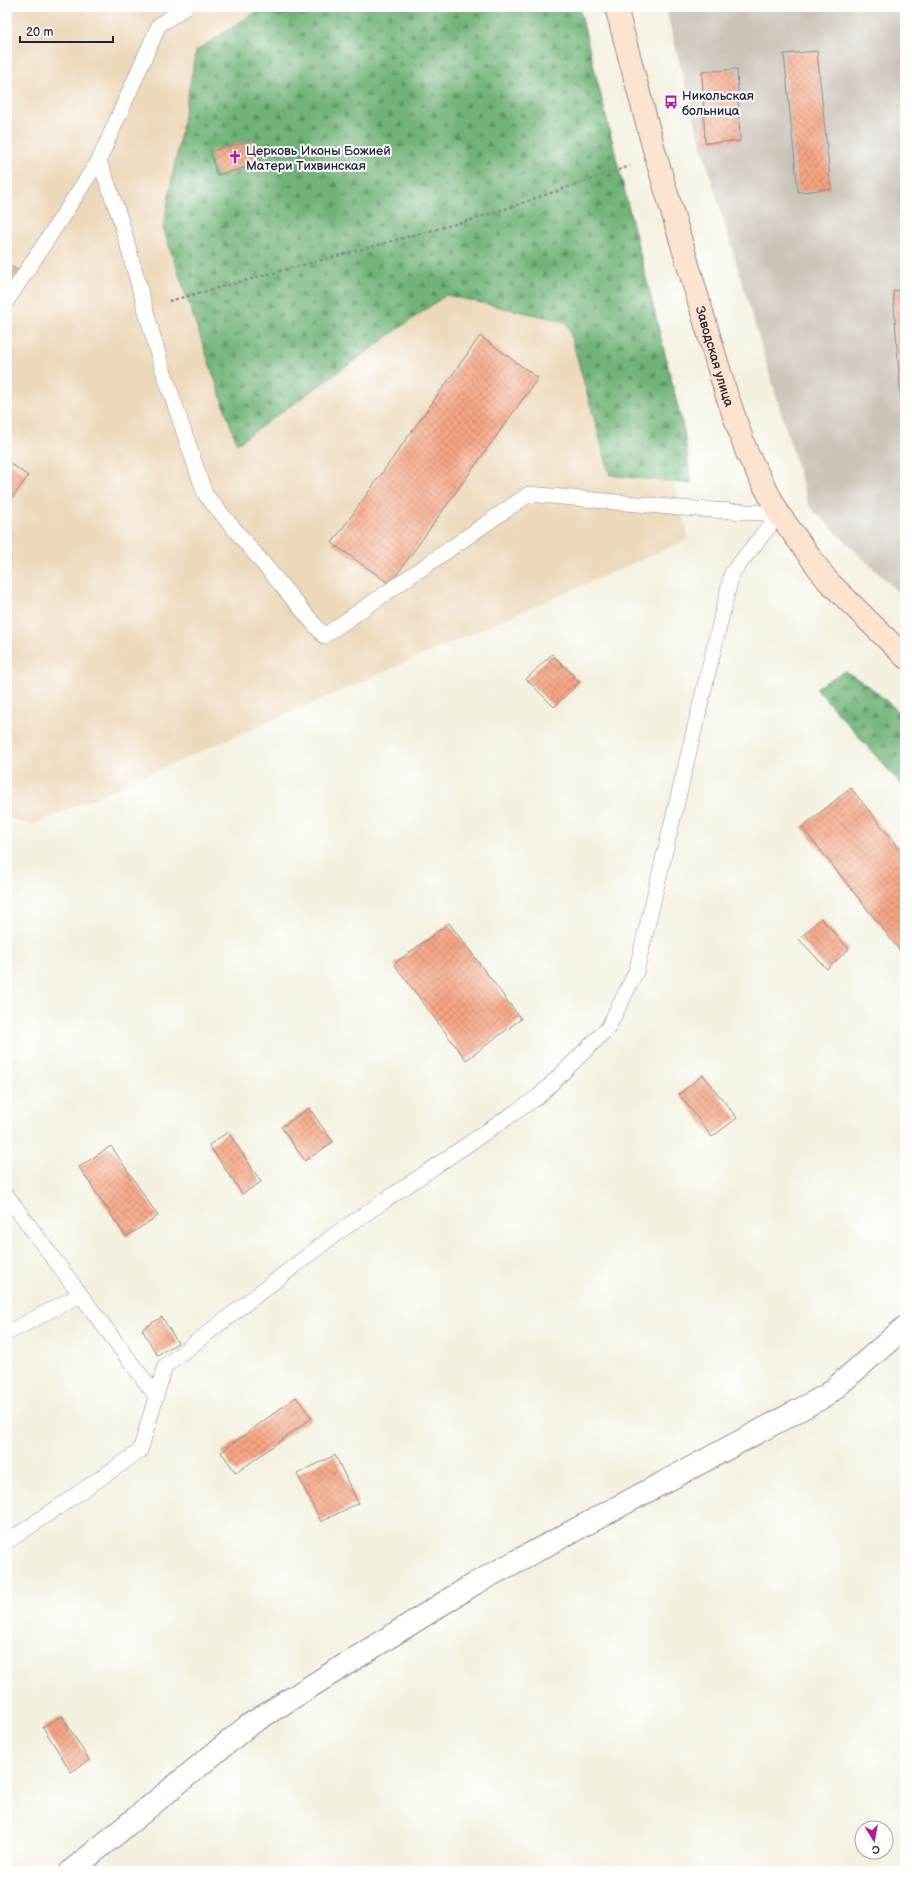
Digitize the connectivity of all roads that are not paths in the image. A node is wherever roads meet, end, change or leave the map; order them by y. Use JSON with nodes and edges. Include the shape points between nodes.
{"nodes":[{"id":1,"x":186,"y":7,"type":"edge"},
{"id":2,"x":616,"y":7,"type":"edge"},
{"id":3,"x":99,"y":160,"type":"junction"},
{"id":4,"x":7,"y":301,"type":"edge"},
{"id":5,"x":778,"y":514,"type":"junction"},
{"id":6,"x":905,"y":657,"type":"edge"},
{"id":7,"x":7,"y":1196,"type":"edge"},
{"id":8,"x":80,"y":1295,"type":"junction"},
{"id":9,"x":905,"y":1327,"type":"edge"},
{"id":10,"x":7,"y":1333,"type":"edge"},
{"id":11,"x":156,"y":1396,"type":"junction"},
{"id":12,"x":7,"y":1542,"type":"edge"},
{"id":13,"x":71,"y":1871,"type":"edge"}],
"edges":[{"from":1,"to":3,"type":"lane","via":[[159,25]]},
{"from":2,"to":5,"type":"main road","name":"Заводская улица","via":[[656,157],[726,393],[747,453]]},
{"from":3,"to":4,"type":"lane"},
{"from":3,"to":5,"type":"lane","via":[[120,218],[160,361],[205,494],[324,636],[529,494]]},
{"from":5,"to":6,"type":"main road","name":"Заводская улица","via":[[827,580]]},
{"from":5,"to":11,"type":"lane","via":[[732,573],[636,972],[608,1028],[539,1096],[337,1233],[165,1366]]},
{"from":7,"to":8,"type":"lane"},
{"from":8,"to":10,"type":"lane"},
{"from":8,"to":11,"type":"lane"},
{"from":9,"to":13,"type":"street","via":[[827,1395],[474,1584],[249,1725]]},
{"from":11,"to":12,"type":"lane","via":[[140,1451]]}]}
